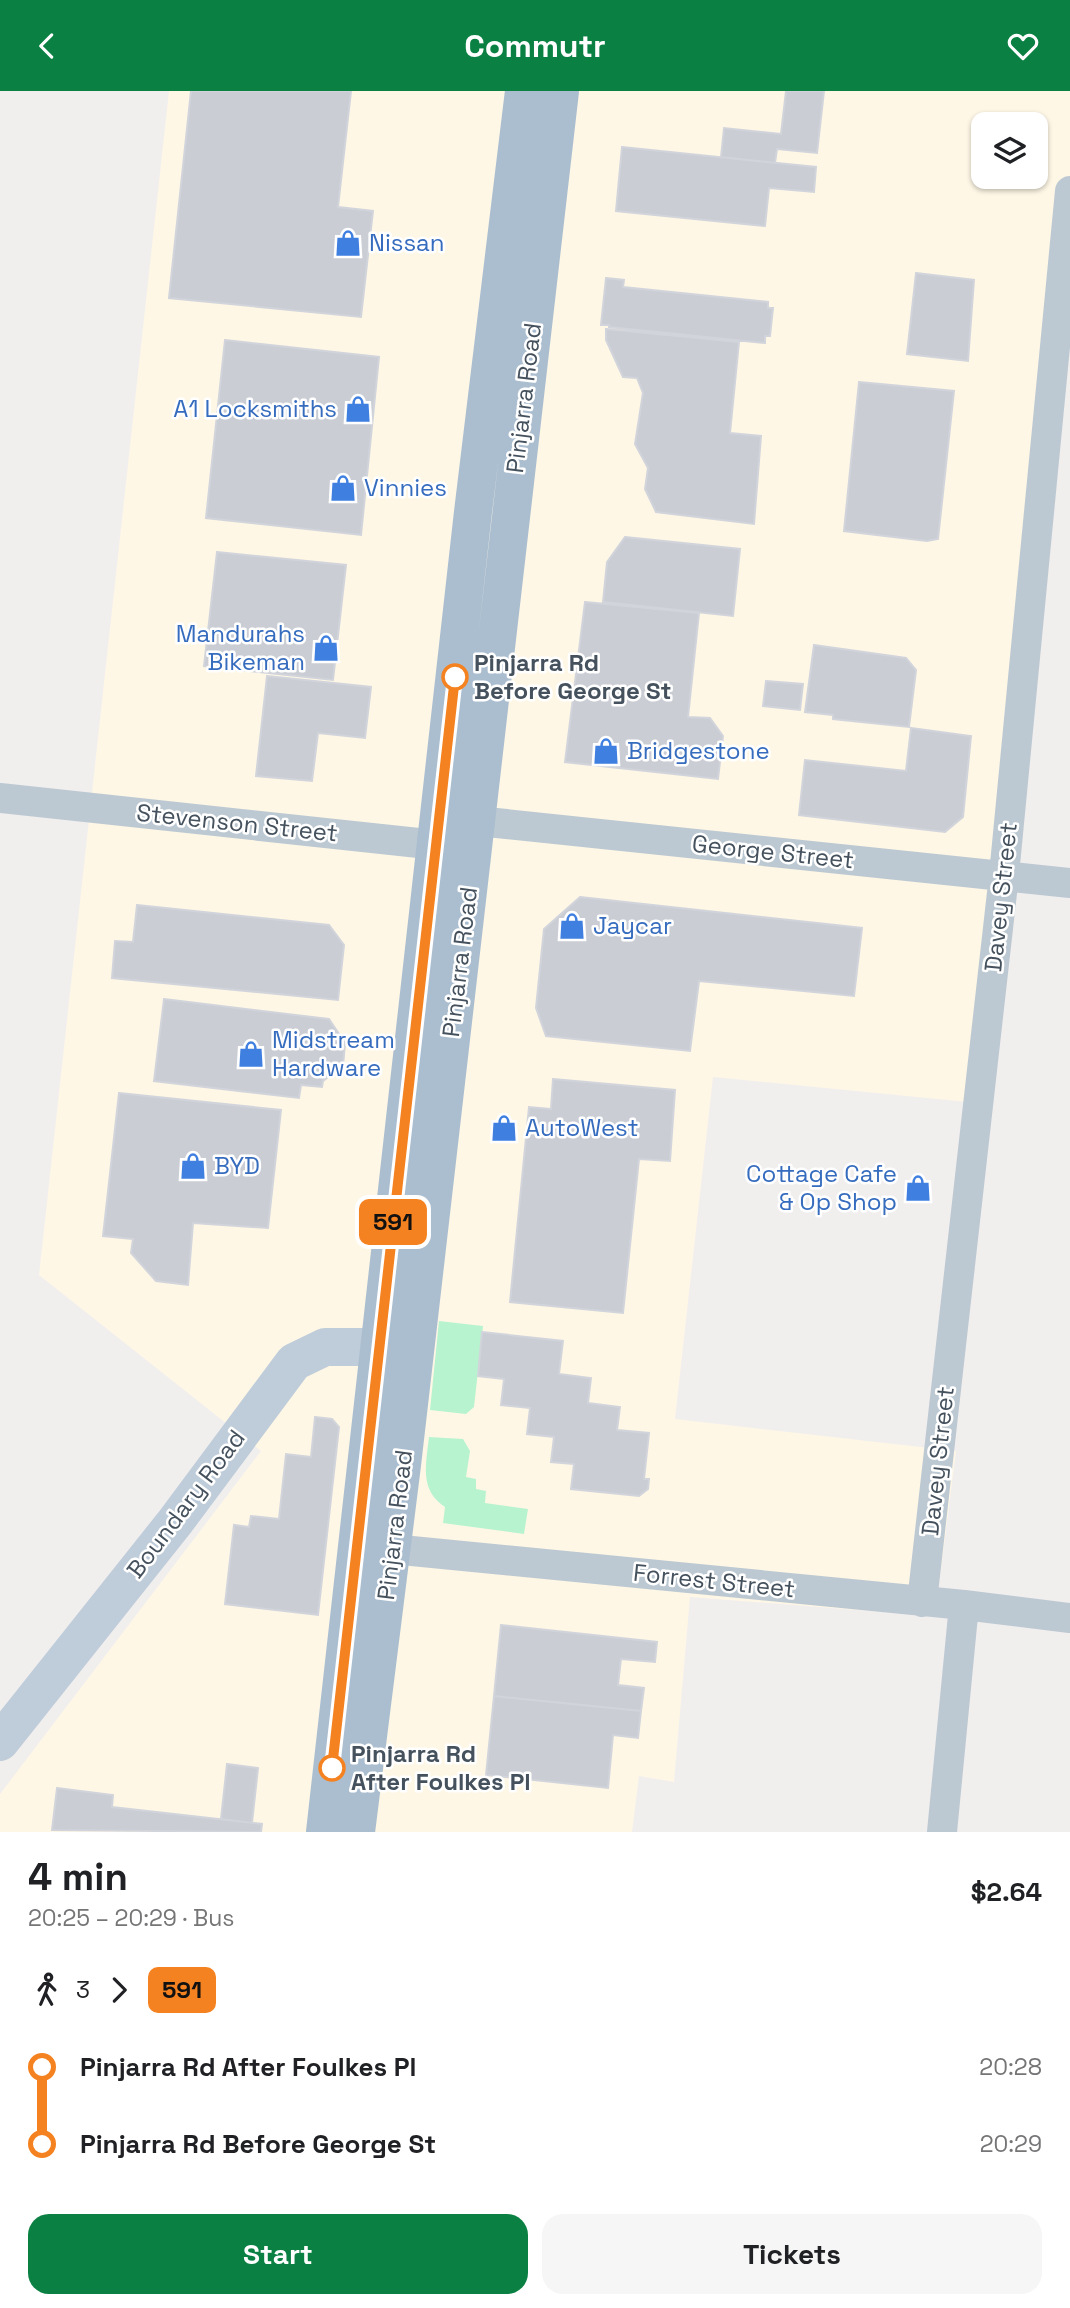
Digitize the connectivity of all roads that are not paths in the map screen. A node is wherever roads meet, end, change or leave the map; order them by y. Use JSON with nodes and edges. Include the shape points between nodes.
{"nodes":[{"id":1,"x":524,"y":91,"type":"edge"},
{"id":2,"x":559,"y":91,"type":"edge"},
{"id":3,"x":1070,"y":191,"type":"edge"},
{"id":4,"x":0,"y":798,"type":"edge"},
{"id":5,"x":475,"y":835,"type":"junction"},
{"id":6,"x":436,"y":845,"type":"junction"},
{"id":7,"x":1004,"y":875,"type":"junction"},
{"id":8,"x":1070,"y":883,"type":"edge"},
{"id":9,"x":396,"y":1348,"type":"junction"},
{"id":10,"x":374,"y":1548,"type":"junction"},
{"id":11,"x":922,"y":1602,"type":"junction"},
{"id":12,"x":964,"y":1605,"type":"junction"},
{"id":13,"x":1070,"y":1618,"type":"edge"},
{"id":14,"x":0,"y":1742,"type":"edge"},
{"id":15,"x":324,"y":1832,"type":"edge"},
{"id":16,"x":356,"y":1832,"type":"edge"},
{"id":17,"x":942,"y":1832,"type":"edge"}],
"edges":[{"from":1,"to":6,"type":"main road","name":"Pinjarra Road"},
{"from":2,"to":5,"type":"main road","name":"Pinjarra Road"},
{"from":3,"to":7,"type":"street","name":"Davey Street"},
{"from":4,"to":6,"type":"street","name":"Stevenson Street"},
{"from":5,"to":6,"type":"street","name":"Stevenson Street"},
{"from":5,"to":7,"type":"street","name":"George Street"},
{"from":5,"to":9,"type":"main road","name":"Pinjarra Road"},
{"from":6,"to":9,"type":"main road","name":"Pinjarra Road"},
{"from":7,"to":8,"type":"street","name":"George Street"},
{"from":7,"to":11,"type":"street","name":"Davey Street"},
{"from":9,"to":10,"type":"main road","name":"Pinjarra Road"},
{"from":9,"to":14,"type":"street","name":"Boundary Road","via":[[325,1347],[294,1362],[176,1522]]},
{"from":10,"to":11,"type":"street","name":"Forrest Street"},
{"from":10,"to":15,"type":"main road","name":"Pinjarra Road"},
{"from":10,"to":16,"type":"main road","name":"Pinjarra Road"},
{"from":11,"to":12,"type":"street","name":"Forrest Street"},
{"from":12,"to":13,"type":"street","name":"Forrest Street"},
{"from":12,"to":17,"type":"street"}]}
